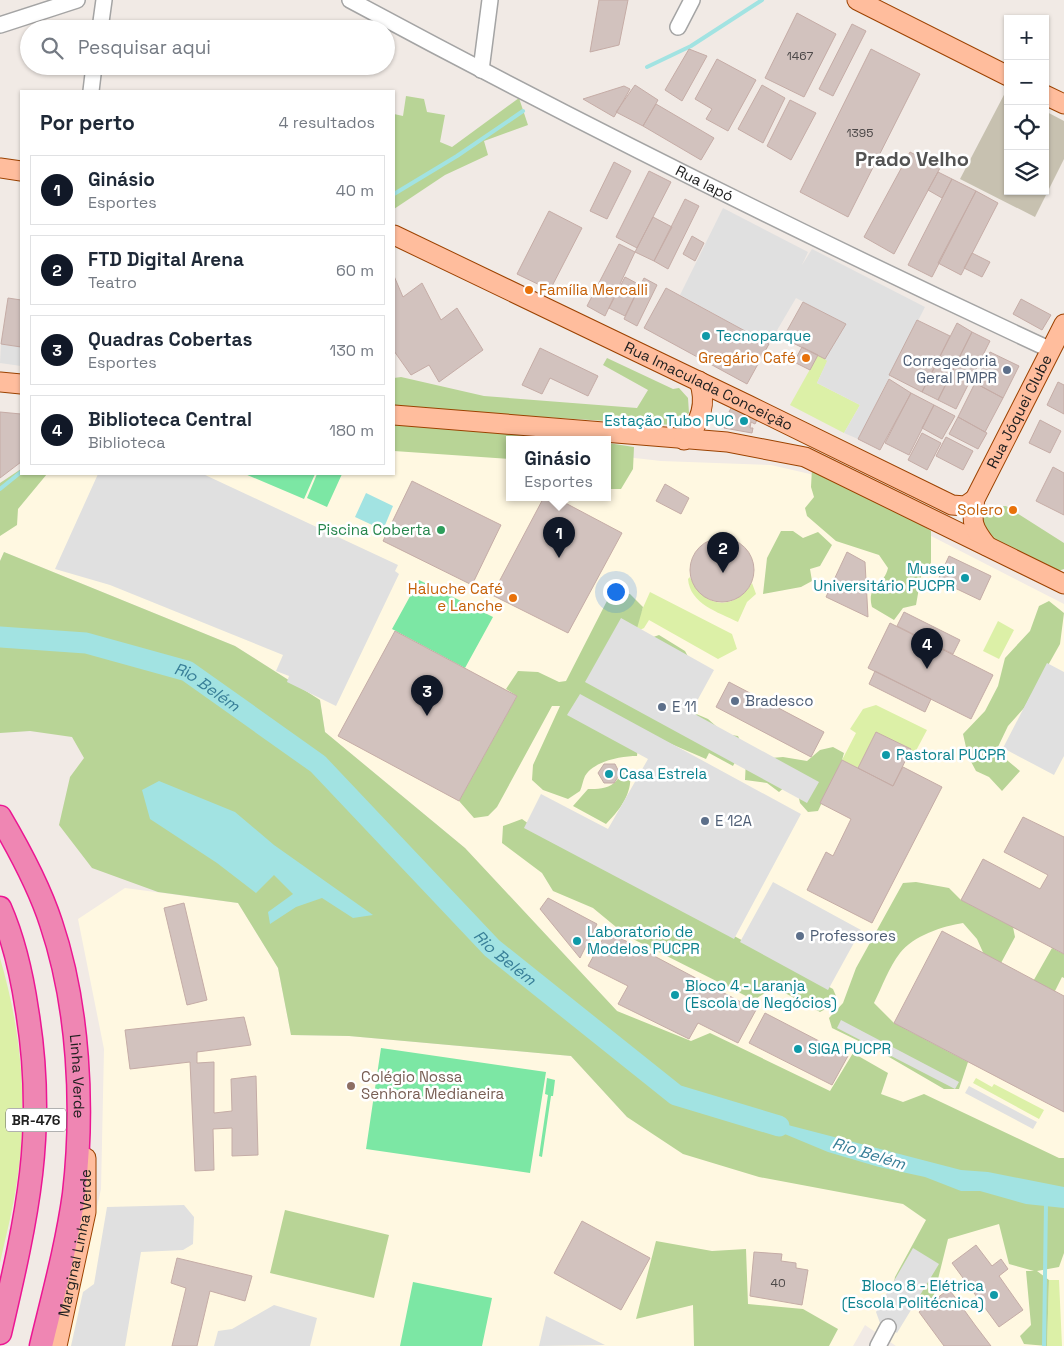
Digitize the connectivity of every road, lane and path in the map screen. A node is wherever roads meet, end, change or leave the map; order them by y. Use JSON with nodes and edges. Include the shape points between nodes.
{"nodes":[{"id":1,"x":77,"y":0,"type":"edge"},
{"id":2,"x":99,"y":0,"type":"edge"},
{"id":3,"x":104,"y":0,"type":"edge"},
{"id":4,"x":350,"y":0,"type":"edge"},
{"id":5,"x":490,"y":0,"type":"edge"},
{"id":6,"x":692,"y":0,"type":"edge"},
{"id":7,"x":857,"y":0,"type":"edge"},
{"id":8,"x":101,"y":20,"type":"edge"},
{"id":9,"x":387,"y":20,"type":"edge"},
{"id":10,"x":395,"y":24,"type":"edge"},
{"id":11,"x":0,"y":25,"type":"edge"},
{"id":12,"x":678,"y":26,"type":"dead end"},
{"id":13,"x":481,"y":70,"type":"junction"},
{"id":14,"x":1004,"y":74,"type":"edge"},
{"id":15,"x":93,"y":75,"type":"edge"},
{"id":16,"x":91,"y":90,"type":"edge"},
{"id":17,"x":1049,"y":96,"type":"edge"},
{"id":18,"x":1064,"y":104,"type":"edge"},
{"id":19,"x":0,"y":168,"type":"edge"},
{"id":20,"x":20,"y":171,"type":"edge"},
{"id":21,"x":395,"y":235,"type":"edge"},
{"id":22,"x":1064,"y":324,"type":"edge"},
{"id":23,"x":1057,"y":353,"type":"edge"},
{"id":24,"x":699,"y":381,"type":"junction"},
{"id":25,"x":0,"y":382,"type":"edge"},
{"id":26,"x":20,"y":384,"type":"edge"},
{"id":27,"x":395,"y":415,"type":"edge"},
{"id":28,"x":684,"y":440,"type":"junction"},
{"id":29,"x":975,"y":499,"type":"junction"},
{"id":30,"x":988,"y":547,"type":"junction"},
{"id":31,"x":1064,"y":584,"type":"edge"},
{"id":32,"x":0,"y":817,"type":"edge"},
{"id":33,"x":0,"y":908,"type":"edge"},
{"id":34,"x":78,"y":1080,"type":"junction"},
{"id":35,"x":888,"y":1327,"type":"dead end"},
{"id":36,"x":0,"y":1333,"type":"edge"},
{"id":37,"x":41,"y":1346,"type":"edge"},
{"id":38,"x":57,"y":1346,"type":"edge"},
{"id":39,"x":878,"y":1346,"type":"edge"}],
"edges":[{"from":1,"to":11,"type":"street"},
{"from":2,"to":3,"type":"street"},
{"from":3,"to":8,"type":"street"},
{"from":4,"to":9,"type":"street","name":"Rua Iapó"},
{"from":5,"to":13,"type":"street"},
{"from":6,"to":12,"type":"street"},
{"from":7,"to":14,"type":"main road"},
{"from":10,"to":13,"type":"street","name":"Rua Iapó"},
{"from":13,"to":23,"type":"street","name":"Rua Iapó","via":[[864,263]]},
{"from":15,"to":16,"type":"street"},
{"from":17,"to":18,"type":"main road"},
{"from":19,"to":20,"type":"main road"},
{"from":21,"to":24,"type":"main road","name":"Rua Imaculada Conceição"},
{"from":22,"to":23,"type":"main road","name":"Rua Jóquei Clube"},
{"from":23,"to":29,"type":"main road","name":"Rua Jóquei Clube"},
{"from":24,"to":28,"type":"main road","via":[[702,411],[696,427]]},
{"from":24,"to":29,"type":"main road","name":"Rua Imaculada Conceição","via":[[952,505],[965,506]]},
{"from":25,"to":26,"type":"main road"},
{"from":27,"to":28,"type":"main road"},
{"from":28,"to":30,"type":"main road","via":[[726,442],[805,457]]},
{"from":29,"to":30,"type":"main road","via":[[971,519]]},
{"from":30,"to":31,"type":"main road"},
{"from":32,"to":34,"type":"highway","name":"Linha Verde","number":"BR-476","via":[[27,865],[51,923],[65,980]]},
{"from":33,"to":36,"type":"highway","number":"BR-476","via":[[25,996],[37,1104],[29,1204]]},
{"from":34,"to":37,"type":"highway","name":"Linha Verde","number":"BR-476","via":[[73,1195]]},
{"from":34,"to":38,"type":"main road","name":"Marginal Linha Verde","via":[[86,1163],[86,1212]]},
{"from":35,"to":39,"type":"street"}]}
